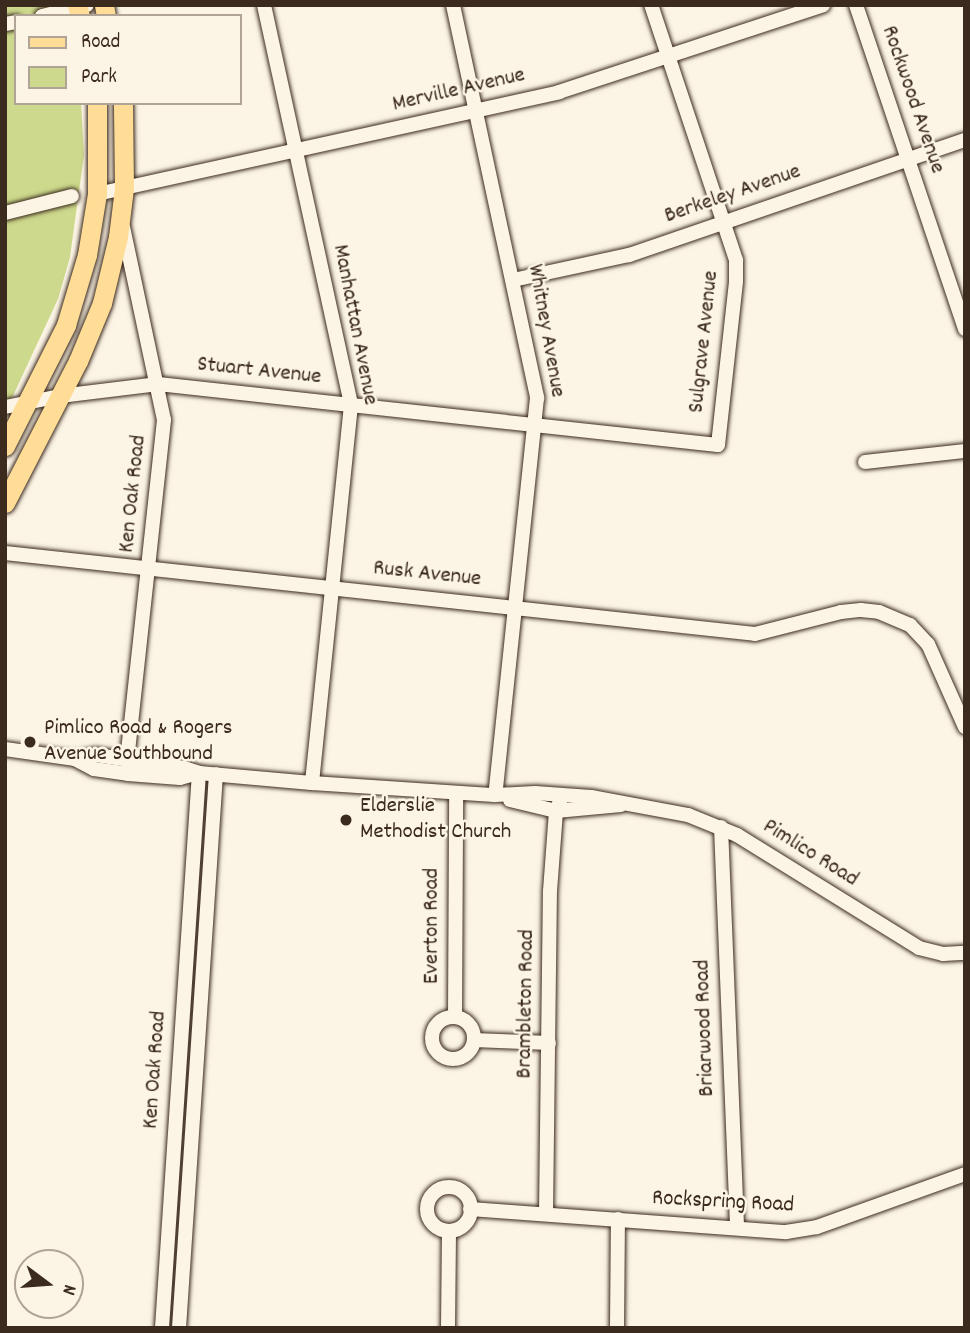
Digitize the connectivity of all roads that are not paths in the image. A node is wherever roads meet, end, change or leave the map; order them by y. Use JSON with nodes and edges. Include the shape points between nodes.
{"nodes":[{"id":1,"x":264,"y":5,"type":"edge"},
{"id":2,"x":453,"y":5,"type":"edge"},
{"id":3,"x":651,"y":5,"type":"edge"},
{"id":4,"x":823,"y":5,"type":"edge"},
{"id":5,"x":856,"y":5,"type":"edge"},
{"id":6,"x":80,"y":8,"type":"edge"},
{"id":7,"x":51,"y":14,"type":"edge"},
{"id":8,"x":669,"y":57,"type":"junction"},
{"id":9,"x":97,"y":105,"type":"edge"},
{"id":10,"x":123,"y":105,"type":"edge"},
{"id":11,"x":476,"y":111,"type":"junction"},
{"id":12,"x":965,"y":140,"type":"edge"},
{"id":13,"x":297,"y":151,"type":"junction"},
{"id":14,"x":909,"y":159,"type":"junction"},
{"id":15,"x":124,"y":188,"type":"junction"},
{"id":16,"x":97,"y":194,"type":"junction"},
{"id":17,"x":72,"y":196,"type":"dead end"},
{"id":18,"x":5,"y":213,"type":"edge"},
{"id":19,"x":121,"y":219,"type":"junction"},
{"id":20,"x":724,"y":221,"type":"junction"},
{"id":21,"x":513,"y":280,"type":"junction"},
{"id":22,"x":965,"y":329,"type":"edge"},
{"id":23,"x":158,"y":384,"type":"junction"},
{"id":24,"x":60,"y":396,"type":"junction"},
{"id":25,"x":28,"y":402,"type":"junction"},
{"id":26,"x":351,"y":405,"type":"junction"},
{"id":27,"x":5,"y":407,"type":"edge"},
{"id":28,"x":536,"y":425,"type":"junction"},
{"id":29,"x":718,"y":444,"type":"joint"},
{"id":30,"x":5,"y":446,"type":"edge"},
{"id":31,"x":965,"y":451,"type":"edge"},
{"id":32,"x":865,"y":462,"type":"dead end"},
{"id":33,"x":5,"y":503,"type":"edge"},
{"id":34,"x":5,"y":553,"type":"edge"},
{"id":35,"x":149,"y":569,"type":"junction"},
{"id":36,"x":332,"y":588,"type":"junction"},
{"id":37,"x":514,"y":608,"type":"junction"},
{"id":38,"x":965,"y":727,"type":"edge"},
{"id":39,"x":5,"y":749,"type":"edge"},
{"id":40,"x":75,"y":759,"type":"junction"},
{"id":41,"x":127,"y":759,"type":"junction"},
{"id":42,"x":199,"y":773,"type":"junction"},
{"id":43,"x":135,"y":774,"type":"junction"},
{"id":44,"x":216,"y":774,"type":"junction"},
{"id":45,"x":312,"y":783,"type":"junction"},
{"id":46,"x":456,"y":793,"type":"junction"},
{"id":47,"x":495,"y":795,"type":"junction"},
{"id":48,"x":562,"y":796,"type":"junction"},
{"id":49,"x":625,"y":804,"type":"junction"},
{"id":50,"x":556,"y":811,"type":"junction"},
{"id":51,"x":721,"y":827,"type":"junction"},
{"id":52,"x":965,"y":953,"type":"edge"},
{"id":53,"x":455,"y":1017,"type":"junction"},
{"id":54,"x":474,"y":1040,"type":"junction"},
{"id":55,"x":549,"y":1043,"type":"junction"},
{"id":56,"x":965,"y":1174,"type":"edge"},
{"id":57,"x":470,"y":1209,"type":"junction"},
{"id":58,"x":546,"y":1214,"type":"junction"},
{"id":59,"x":618,"y":1219,"type":"junction"},
{"id":60,"x":737,"y":1227,"type":"junction"},
{"id":61,"x":449,"y":1231,"type":"junction"},
{"id":62,"x":162,"y":1328,"type":"edge"},
{"id":63,"x":179,"y":1328,"type":"edge"},
{"id":64,"x":448,"y":1328,"type":"edge"},
{"id":65,"x":617,"y":1328,"type":"edge"}],
"edges":[{"from":1,"to":13,"type":"street","name":"Manhattan Avenue"},
{"from":2,"to":11,"type":"street","name":"Whitney Avenue"},
{"from":3,"to":8,"type":"street","name":"Sulgrave Avenue"},
{"from":4,"to":8,"type":"street","name":"Merville Avenue"},
{"from":5,"to":14,"type":"street","name":"Rockwood Avenue"},
{"from":6,"to":7,"type":"street"},
{"from":8,"to":11,"type":"street","name":"Merville Avenue","via":[[559,92]]},
{"from":8,"to":20,"type":"street","name":"Sulgrave Avenue"},
{"from":9,"to":16,"type":"main road"},
{"from":10,"to":15,"type":"main road"},
{"from":11,"to":13,"type":"street","name":"Merville Avenue"},
{"from":11,"to":21,"type":"street","name":"Whitney Avenue"},
{"from":12,"to":14,"type":"street","name":"Berkeley Avenue"},
{"from":13,"to":15,"type":"street","name":"Merville Avenue"},
{"from":13,"to":26,"type":"street","name":"Manhattan Avenue"},
{"from":14,"to":20,"type":"street","name":"Berkeley Avenue"},
{"from":14,"to":22,"type":"street","name":"Rockwood Avenue"},
{"from":15,"to":16,"type":"street","name":"Merville Avenue"},
{"from":15,"to":19,"type":"main road"},
{"from":16,"to":25,"type":"main road","via":[[77,295]]},
{"from":17,"to":18,"type":"street"},
{"from":19,"to":23,"type":"street","name":"Ken Oak Road"},
{"from":19,"to":24,"type":"main road","via":[[102,303]]},
{"from":20,"to":21,"type":"street","name":"Berkeley Avenue","via":[[620,258]]},
{"from":20,"to":29,"type":"street","name":"Sulgrave Avenue","via":[[737,270]]},
{"from":21,"to":28,"type":"street","name":"Whitney Avenue","via":[[537,390]]},
{"from":23,"to":24,"type":"street","name":"Stuart Avenue"},
{"from":23,"to":26,"type":"street","name":"Stuart Avenue"},
{"from":23,"to":35,"type":"street","name":"Ken Oak Road","via":[[164,428]]},
{"from":24,"to":25,"type":"street","name":"Stuart Avenue"},
{"from":24,"to":33,"type":"main road"},
{"from":25,"to":27,"type":"street","name":"Stuart Avenue"},
{"from":25,"to":30,"type":"main road"},
{"from":26,"to":28,"type":"street","name":"Stuart Avenue"},
{"from":26,"to":36,"type":"street","name":"Manhattan Avenue"},
{"from":28,"to":29,"type":"street","name":"Stuart Avenue"},
{"from":28,"to":37,"type":"street","name":"Whitney Avenue"},
{"from":31,"to":32,"type":"street"},
{"from":34,"to":35,"type":"street","name":"Rusk Avenue"},
{"from":35,"to":36,"type":"street","name":"Rusk Avenue"},
{"from":35,"to":41,"type":"street","name":"Ken Oak Road"},
{"from":36,"to":37,"type":"street","name":"Rusk Avenue"},
{"from":36,"to":45,"type":"street","name":"Manhattan Avenue"},
{"from":37,"to":38,"type":"street","name":"Rusk Avenue","via":[[755,634],[841,612],[879,612],[901,619],[928,644]]},
{"from":37,"to":47,"type":"street","name":"Whitney Avenue"},
{"from":39,"to":40,"type":"street","name":"Pimlico Road"},
{"from":40,"to":41,"type":"street","name":"Pimlico Road","via":[[96,755]]},
{"from":40,"to":43,"type":"street","name":"Pimlico Road","via":[[94,769]]},
{"from":41,"to":42,"type":"street","name":"Pimlico Road"},
{"from":41,"to":43,"type":"street"},
{"from":42,"to":43,"type":"street","name":"Pimlico Road","via":[[180,778]]},
{"from":42,"to":44,"type":"street","name":"Pimlico Road"},
{"from":42,"to":62,"type":"street","name":"Ken Oak Road"},
{"from":44,"to":45,"type":"street","name":"Pimlico Road"},
{"from":44,"to":63,"type":"street","name":"Ken Oak Road"},
{"from":45,"to":46,"type":"street","name":"Pimlico Road"},
{"from":46,"to":47,"type":"street","name":"Pimlico Road"},
{"from":46,"to":53,"type":"street","name":"Everton Road"},
{"from":47,"to":48,"type":"street","name":"Pimlico Road"},
{"from":47,"to":50,"type":"street","name":"Pimlico Road"},
{"from":48,"to":49,"type":"street","name":"Pimlico Road"},
{"from":48,"to":50,"type":"street","name":"Brambleton Road"},
{"from":49,"to":50,"type":"street","name":"Pimlico Road"},
{"from":49,"to":51,"type":"street","name":"Pimlico Road","via":[[688,815]]},
{"from":50,"to":55,"type":"street","name":"Brambleton Road","via":[[550,891]]},
{"from":51,"to":52,"type":"street","name":"Pimlico Road","via":[[919,948]]},
{"from":51,"to":60,"type":"street","name":"Briarwood Road"},
{"from":53,"to":54,"type":"street","via":[[471,1026]]},
{"from":53,"to":54,"type":"street","via":[[436,1026],[433,1043],[438,1053],[460,1058],[470,1052]]},
{"from":54,"to":55,"type":"street"},
{"from":55,"to":58,"type":"street","name":"Brambleton Road"},
{"from":56,"to":60,"type":"street","name":"Rockspring Road","via":[[817,1227],[786,1232]]},
{"from":57,"to":58,"type":"street","name":"Rockspring Road"},
{"from":57,"to":61,"type":"street","via":[[464,1224]]},
{"from":57,"to":61,"type":"street","via":[[468,1198],[458,1189],[443,1188],[432,1195],[428,1217],[438,1228]]},
{"from":58,"to":59,"type":"street","name":"Rockspring Road"},
{"from":59,"to":60,"type":"street","name":"Rockspring Road"},
{"from":59,"to":65,"type":"street"},
{"from":61,"to":64,"type":"street"}]}
